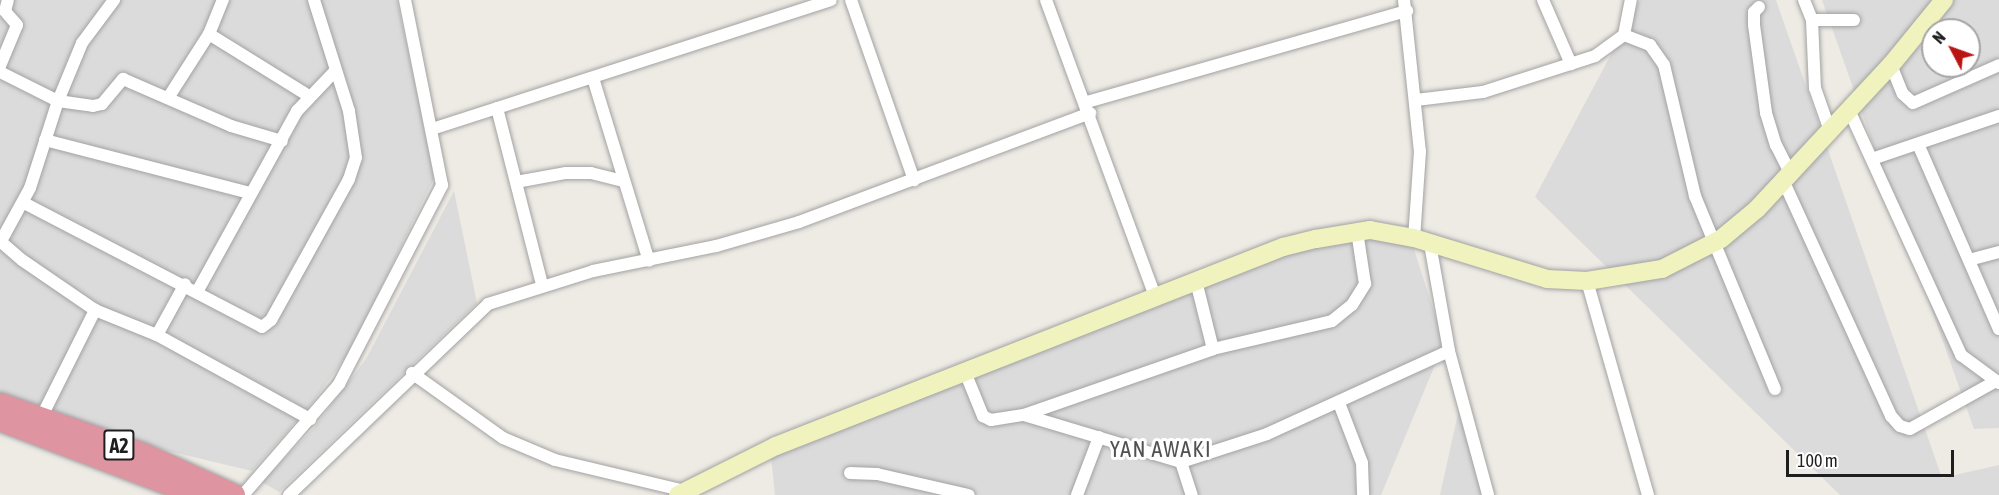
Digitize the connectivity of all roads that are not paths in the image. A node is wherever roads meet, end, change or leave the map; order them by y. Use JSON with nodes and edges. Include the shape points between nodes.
{"nodes":[{"id":1,"x":8,"y":0,"type":"edge"},
{"id":2,"x":114,"y":0,"type":"edge"},
{"id":3,"x":223,"y":0,"type":"edge"},
{"id":4,"x":314,"y":0,"type":"edge"},
{"id":5,"x":405,"y":0,"type":"edge"},
{"id":6,"x":831,"y":0,"type":"edge"},
{"id":7,"x":851,"y":0,"type":"edge"},
{"id":8,"x":1046,"y":0,"type":"edge"},
{"id":9,"x":1543,"y":0,"type":"edge"},
{"id":10,"x":1631,"y":0,"type":"edge"},
{"id":11,"x":1804,"y":0,"type":"edge"},
{"id":12,"x":1944,"y":0,"type":"edge"},
{"id":13,"x":1405,"y":5,"type":"edge"},
{"id":14,"x":1759,"y":7,"type":"dead end"},
{"id":15,"x":1812,"y":20,"type":"junction"},
{"id":16,"x":1854,"y":20,"type":"dead end"},
{"id":17,"x":209,"y":34,"type":"junction"},
{"id":18,"x":1624,"y":35,"type":"junction"},
{"id":19,"x":1570,"y":64,"type":"junction"},
{"id":20,"x":1891,"y":65,"type":"junction"},
{"id":21,"x":1999,"y":65,"type":"edge"},
{"id":22,"x":0,"y":66,"type":"edge"},
{"id":23,"x":0,"y":72,"type":"edge"},
{"id":24,"x":334,"y":72,"type":"junction"},
{"id":25,"x":593,"y":78,"type":"junction"},
{"id":26,"x":309,"y":96,"type":"junction"},
{"id":27,"x":168,"y":98,"type":"junction"},
{"id":28,"x":58,"y":100,"type":"junction"},
{"id":29,"x":1416,"y":100,"type":"junction"},
{"id":30,"x":1089,"y":107,"type":"junction"},
{"id":31,"x":497,"y":108,"type":"junction"},
{"id":32,"x":1848,"y":108,"type":"junction"},
{"id":33,"x":1999,"y":116,"type":"edge"},
{"id":34,"x":1829,"y":128,"type":"junction"},
{"id":35,"x":432,"y":129,"type":"junction"},
{"id":36,"x":45,"y":141,"type":"junction"},
{"id":37,"x":282,"y":141,"type":"junction"},
{"id":38,"x":1917,"y":144,"type":"junction"},
{"id":39,"x":1872,"y":159,"type":"junction"},
{"id":40,"x":1787,"y":176,"type":"junction"},
{"id":41,"x":914,"y":180,"type":"junction"},
{"id":42,"x":624,"y":181,"type":"junction"},
{"id":43,"x":516,"y":182,"type":"junction"},
{"id":44,"x":250,"y":193,"type":"junction"},
{"id":45,"x":24,"y":203,"type":"junction"},
{"id":46,"x":1357,"y":231,"type":"junction"},
{"id":47,"x":0,"y":241,"type":"edge"},
{"id":48,"x":1422,"y":241,"type":"junction"},
{"id":49,"x":1715,"y":243,"type":"junction"},
{"id":50,"x":1999,"y":252,"type":"edge"},
{"id":51,"x":1969,"y":260,"type":"junction"},
{"id":52,"x":649,"y":261,"type":"junction"},
{"id":53,"x":1196,"y":281,"type":"junction"},
{"id":54,"x":1587,"y":281,"type":"junction"},
{"id":55,"x":185,"y":284,"type":"junction"},
{"id":56,"x":542,"y":285,"type":"junction"},
{"id":57,"x":197,"y":292,"type":"junction"},
{"id":58,"x":1155,"y":297,"type":"junction"},
{"id":59,"x":95,"y":310,"type":"junction"},
{"id":60,"x":1999,"y":329,"type":"edge"},
{"id":61,"x":157,"y":335,"type":"junction"},
{"id":62,"x":1213,"y":349,"type":"junction"},
{"id":63,"x":1449,"y":351,"type":"junction"},
{"id":64,"x":964,"y":372,"type":"junction"},
{"id":65,"x":412,"y":373,"type":"junction"},
{"id":66,"x":1998,"y":382,"type":"edge"},
{"id":67,"x":1775,"y":389,"type":"dead end"},
{"id":68,"x":1339,"y":403,"type":"junction"},
{"id":69,"x":0,"y":404,"type":"edge"},
{"id":70,"x":1024,"y":415,"type":"junction"},
{"id":71,"x":42,"y":416,"type":"junction"},
{"id":72,"x":310,"y":419,"type":"junction"},
{"id":73,"x":0,"y":420,"type":"edge"},
{"id":74,"x":1099,"y":437,"type":"junction"},
{"id":75,"x":1181,"y":462,"type":"junction"},
{"id":76,"x":850,"y":472,"type":"dead end"},
{"id":77,"x":176,"y":490,"type":"edge"},
{"id":78,"x":686,"y":493,"type":"edge"},
{"id":79,"x":197,"y":495,"type":"edge"},
{"id":80,"x":234,"y":495,"type":"edge"},
{"id":81,"x":243,"y":495,"type":"edge"},
{"id":82,"x":289,"y":495,"type":"edge"},
{"id":83,"x":969,"y":495,"type":"edge"},
{"id":84,"x":1077,"y":495,"type":"edge"},
{"id":85,"x":1192,"y":495,"type":"edge"},
{"id":86,"x":1364,"y":495,"type":"edge"},
{"id":87,"x":1488,"y":495,"type":"edge"},
{"id":88,"x":1648,"y":495,"type":"edge"}],
"edges":[{"from":1,"to":22,"type":"street","via":[[5,11],[17,25]]},
{"from":2,"to":28,"type":"street","via":[[82,43]]},
{"from":3,"to":17,"type":"street"},
{"from":4,"to":24,"type":"street"},
{"from":5,"to":35,"type":"street"},
{"from":6,"to":25,"type":"street"},
{"from":7,"to":41,"type":"street"},
{"from":8,"to":30,"type":"street"},
{"from":9,"to":19,"type":"street"},
{"from":10,"to":18,"type":"street"},
{"from":11,"to":15,"type":"street"},
{"from":12,"to":20,"type":"street"},
{"from":13,"to":29,"type":"street"},
{"from":13,"to":30,"type":"street"},
{"from":14,"to":40,"type":"street","via":[[1754,12],[1754,25],[1765,103],[1770,130]]},
{"from":15,"to":16,"type":"street"},
{"from":15,"to":34,"type":"street","via":[[1815,88]]},
{"from":17,"to":26,"type":"street"},
{"from":17,"to":27,"type":"street"},
{"from":18,"to":19,"type":"street","via":[[1595,56]]},
{"from":18,"to":49,"type":"street","via":[[1650,45],[1664,65],[1695,196]]},
{"from":19,"to":29,"type":"street","via":[[1483,92]]},
{"from":20,"to":21,"type":"street","via":[[1903,94],[1913,103]]},
{"from":20,"to":32,"type":"street"},
{"from":23,"to":28,"type":"street"},
{"from":24,"to":26,"type":"street"},
{"from":24,"to":57,"type":"street","via":[[356,140],[356,158],[349,178],[271,320],[262,327],[255,326]]},
{"from":25,"to":31,"type":"street"},
{"from":25,"to":42,"type":"street"},
{"from":26,"to":37,"type":"street"},
{"from":27,"to":28,"type":"street","via":[[123,79],[102,104]]},
{"from":27,"to":37,"type":"street","via":[[231,126]]},
{"from":28,"to":36,"type":"street"},
{"from":29,"to":48,"type":"street"},
{"from":30,"to":41,"type":"street"},
{"from":30,"to":58,"type":"street"},
{"from":31,"to":35,"type":"street"},
{"from":31,"to":43,"type":"street"},
{"from":32,"to":34,"type":"street"},
{"from":32,"to":39,"type":"street"},
{"from":33,"to":38,"type":"street"},
{"from":34,"to":40,"type":"street"},
{"from":35,"to":72,"type":"street","via":[[442,185],[354,361]]},
{"from":36,"to":44,"type":"street"},
{"from":36,"to":45,"type":"street"},
{"from":37,"to":44,"type":"street"},
{"from":38,"to":39,"type":"street"},
{"from":38,"to":51,"type":"street"},
{"from":39,"to":66,"type":"street","via":[[1961,355]]},
{"from":40,"to":49,"type":"street","via":[[1750,215]]},
{"from":40,"to":66,"type":"street","via":[[1891,416],[1900,426],[1910,429]]},
{"from":41,"to":52,"type":"street","via":[[799,222]]},
{"from":42,"to":43,"type":"street","via":[[591,173],[566,173]]},
{"from":42,"to":52,"type":"street"},
{"from":43,"to":56,"type":"street"},
{"from":44,"to":57,"type":"street"},
{"from":45,"to":47,"type":"street"},
{"from":45,"to":55,"type":"street"},
{"from":46,"to":48,"type":"street"},
{"from":46,"to":53,"type":"street","via":[[1283,247]]},
{"from":46,"to":62,"type":"street","via":[[1365,284],[1340,316]]},
{"from":47,"to":59,"type":"street"},
{"from":48,"to":54,"type":"street","via":[[1515,273]]},
{"from":48,"to":63,"type":"street"},
{"from":49,"to":54,"type":"street","via":[[1662,269]]},
{"from":49,"to":67,"type":"street"},
{"from":50,"to":51,"type":"street"},
{"from":51,"to":60,"type":"street"},
{"from":52,"to":56,"type":"street"},
{"from":53,"to":58,"type":"street"},
{"from":53,"to":62,"type":"street"},
{"from":54,"to":88,"type":"street"},
{"from":55,"to":57,"type":"street"},
{"from":55,"to":61,"type":"street"},
{"from":56,"to":65,"type":"street","via":[[483,307]]},
{"from":58,"to":64,"type":"street"},
{"from":59,"to":61,"type":"street"},
{"from":59,"to":71,"type":"street"},
{"from":61,"to":72,"type":"street"},
{"from":62,"to":70,"type":"street"},
{"from":63,"to":68,"type":"street"},
{"from":63,"to":87,"type":"street"},
{"from":64,"to":70,"type":"street","via":[[985,418]]},
{"from":64,"to":78,"type":"street","via":[[740,461]]},
{"from":65,"to":78,"type":"street","via":[[502,438],[555,460]]},
{"from":65,"to":82,"type":"street"},
{"from":68,"to":75,"type":"street","via":[[1248,441]]},
{"from":68,"to":86,"type":"street","via":[[1362,464]]},
{"from":69,"to":71,"type":"highway","number":"A2"},
{"from":70,"to":74,"type":"street"},
{"from":71,"to":80,"type":"highway","number":"A2"},
{"from":72,"to":81,"type":"street"},
{"from":73,"to":77,"type":"highway","number":"A2"},
{"from":74,"to":75,"type":"street"},
{"from":74,"to":84,"type":"street"},
{"from":75,"to":85,"type":"street"},
{"from":76,"to":83,"type":"street","via":[[877,474]]},
{"from":77,"to":79,"type":"highway","number":"A2"}]}
